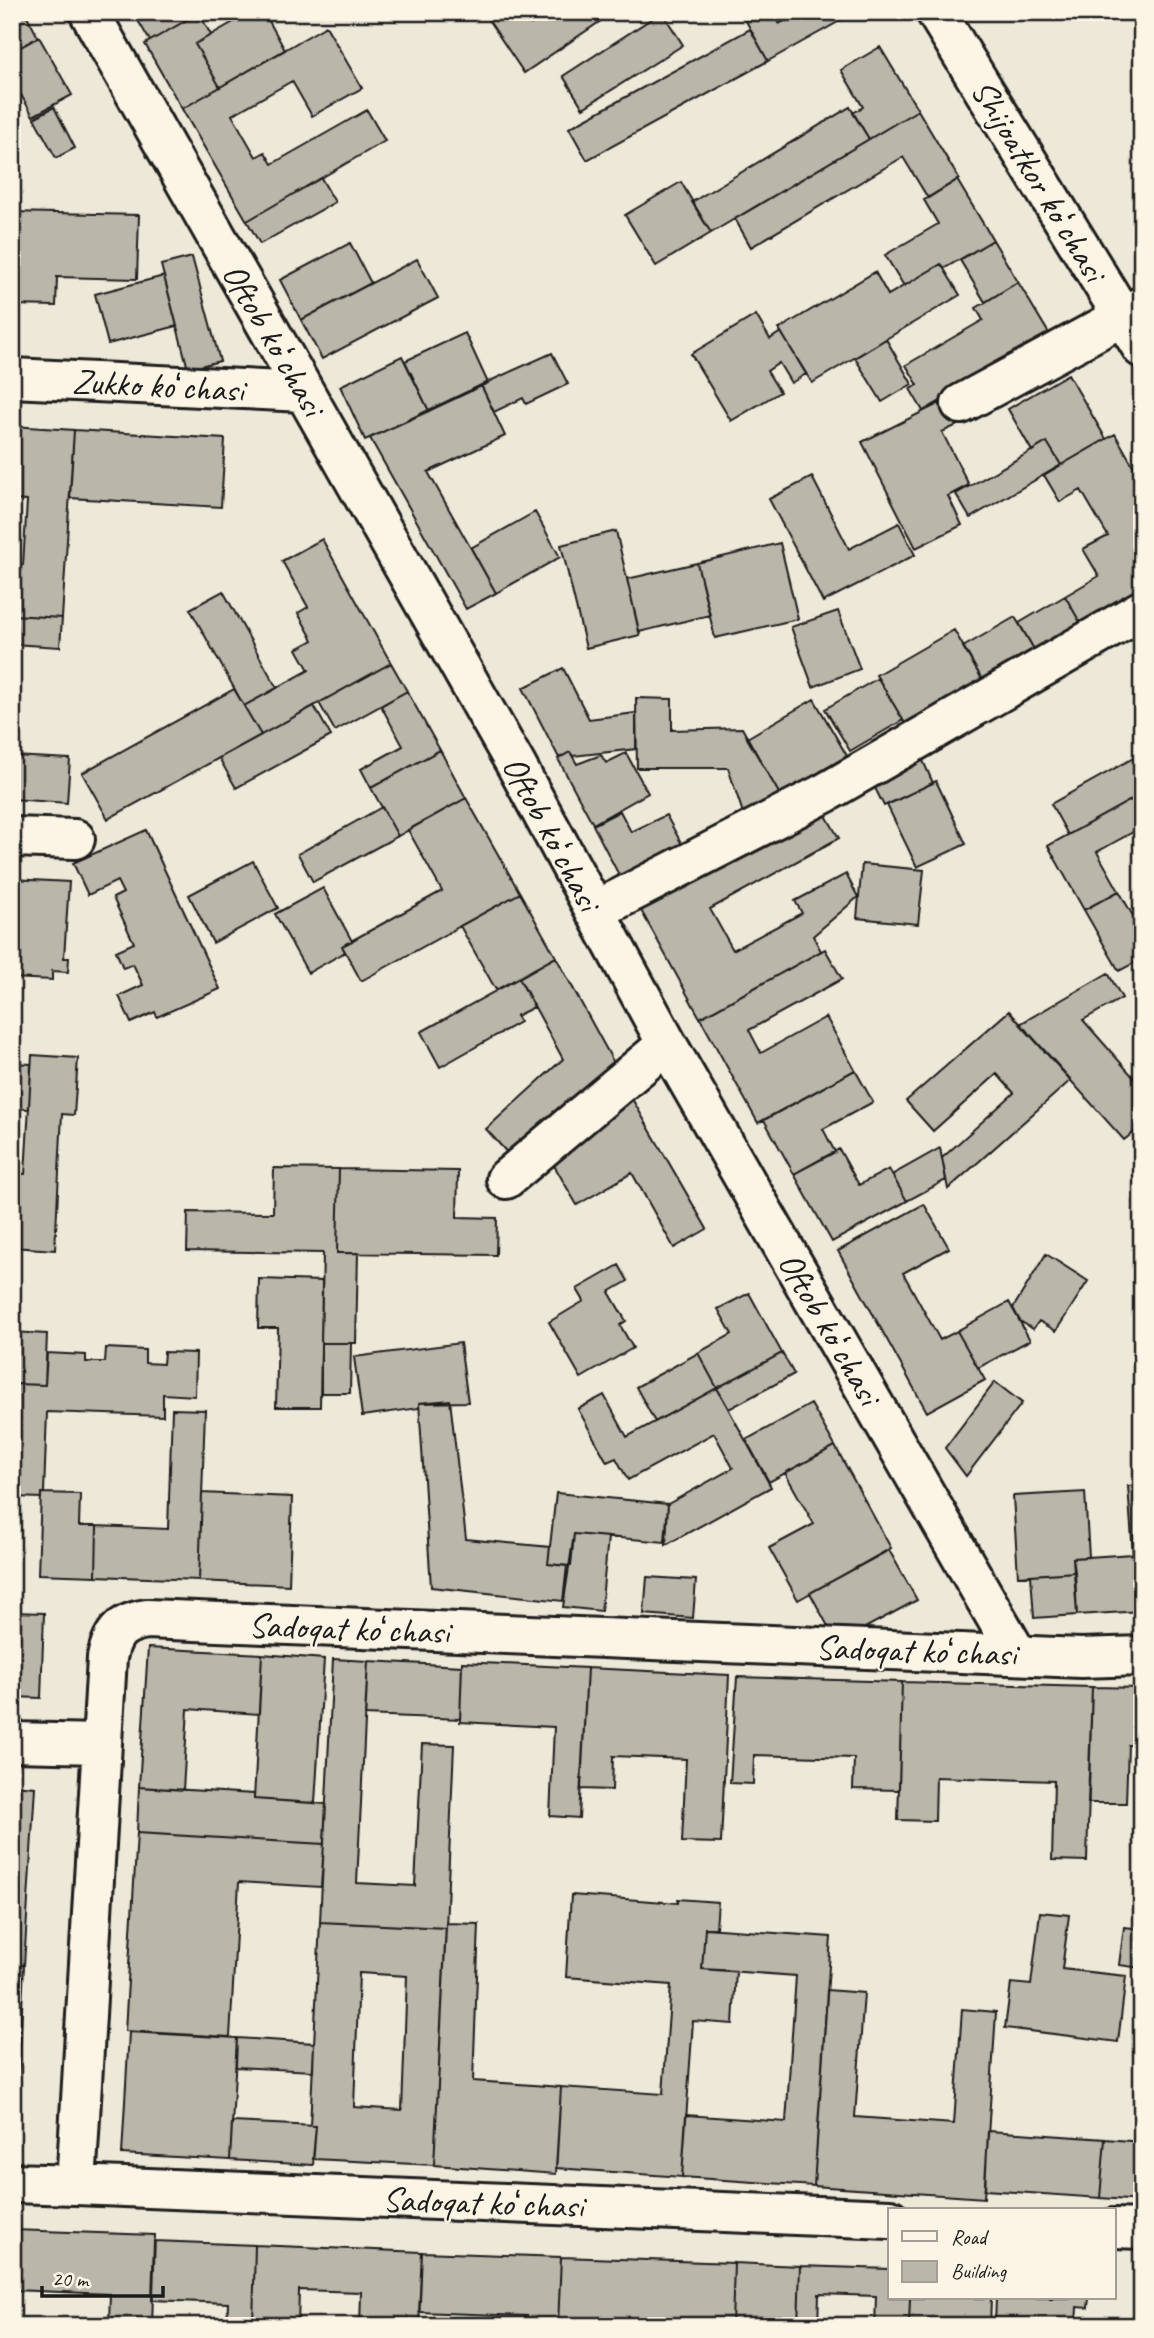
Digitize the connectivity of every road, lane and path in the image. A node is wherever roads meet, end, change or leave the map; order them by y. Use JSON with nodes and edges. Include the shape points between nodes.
{"nodes":[{"id":1,"x":89,"y":12,"type":"edge"},
{"id":2,"x":936,"y":12,"type":"edge"},
{"id":3,"x":1135,"y":324,"type":"edge"},
{"id":4,"x":12,"y":378,"type":"edge"},
{"id":5,"x":304,"y":392,"type":"junction"},
{"id":6,"x":961,"y":404,"type":"dead end"},
{"id":7,"x":1142,"y":610,"type":"edge"},
{"id":8,"x":12,"y":837,"type":"edge"},
{"id":9,"x":75,"y":839,"type":"dead end"},
{"id":10,"x":595,"y":911,"type":"junction"},
{"id":11,"x":667,"y":1044,"type":"junction"},
{"id":12,"x":506,"y":1179,"type":"dead end"},
{"id":13,"x":1017,"y":1654,"type":"junction"},
{"id":14,"x":1142,"y":1656,"type":"edge"},
{"id":15,"x":12,"y":1742,"type":"edge"},
{"id":16,"x":100,"y":1744,"type":"junction"},
{"id":17,"x":12,"y":2183,"type":"edge"},
{"id":18,"x":76,"y":2185,"type":"junction"},
{"id":19,"x":888,"y":2219,"type":"edge"},
{"id":20,"x":1116,"y":2228,"type":"edge"},
{"id":21,"x":1142,"y":2230,"type":"edge"}],
"edges":[{"from":1,"to":5,"type":"street","name":"Oftob koʻchasi"},
{"from":2,"to":3,"type":"street","name":"Shijoatkor koʻchasi"},
{"from":3,"to":6,"type":"street"},
{"from":4,"to":5,"type":"street","name":"Zukko koʻchasi"},
{"from":5,"to":10,"type":"street","name":"Oftob koʻchasi"},
{"from":7,"to":10,"type":"street","via":[[825,793]]},
{"from":8,"to":9,"type":"street"},
{"from":10,"to":11,"type":"street","name":"Oftob koʻchasi"},
{"from":11,"to":12,"type":"street"},
{"from":11,"to":13,"type":"street","name":"Oftob koʻchasi"},
{"from":13,"to":14,"type":"street","name":"Sadoqat koʻchasi"},
{"from":13,"to":16,"type":"street","name":"Sadoqat koʻchasi","via":[[147,1619],[118,1628],[110,1641]]},
{"from":15,"to":16,"type":"street"},
{"from":16,"to":18,"type":"street","name":"Sadoqat koʻchasi"},
{"from":17,"to":18,"type":"street","name":"Sadoqat koʻchasi"},
{"from":18,"to":19,"type":"street","name":"Sadoqat koʻchasi"},
{"from":20,"to":21,"type":"street"}]}
